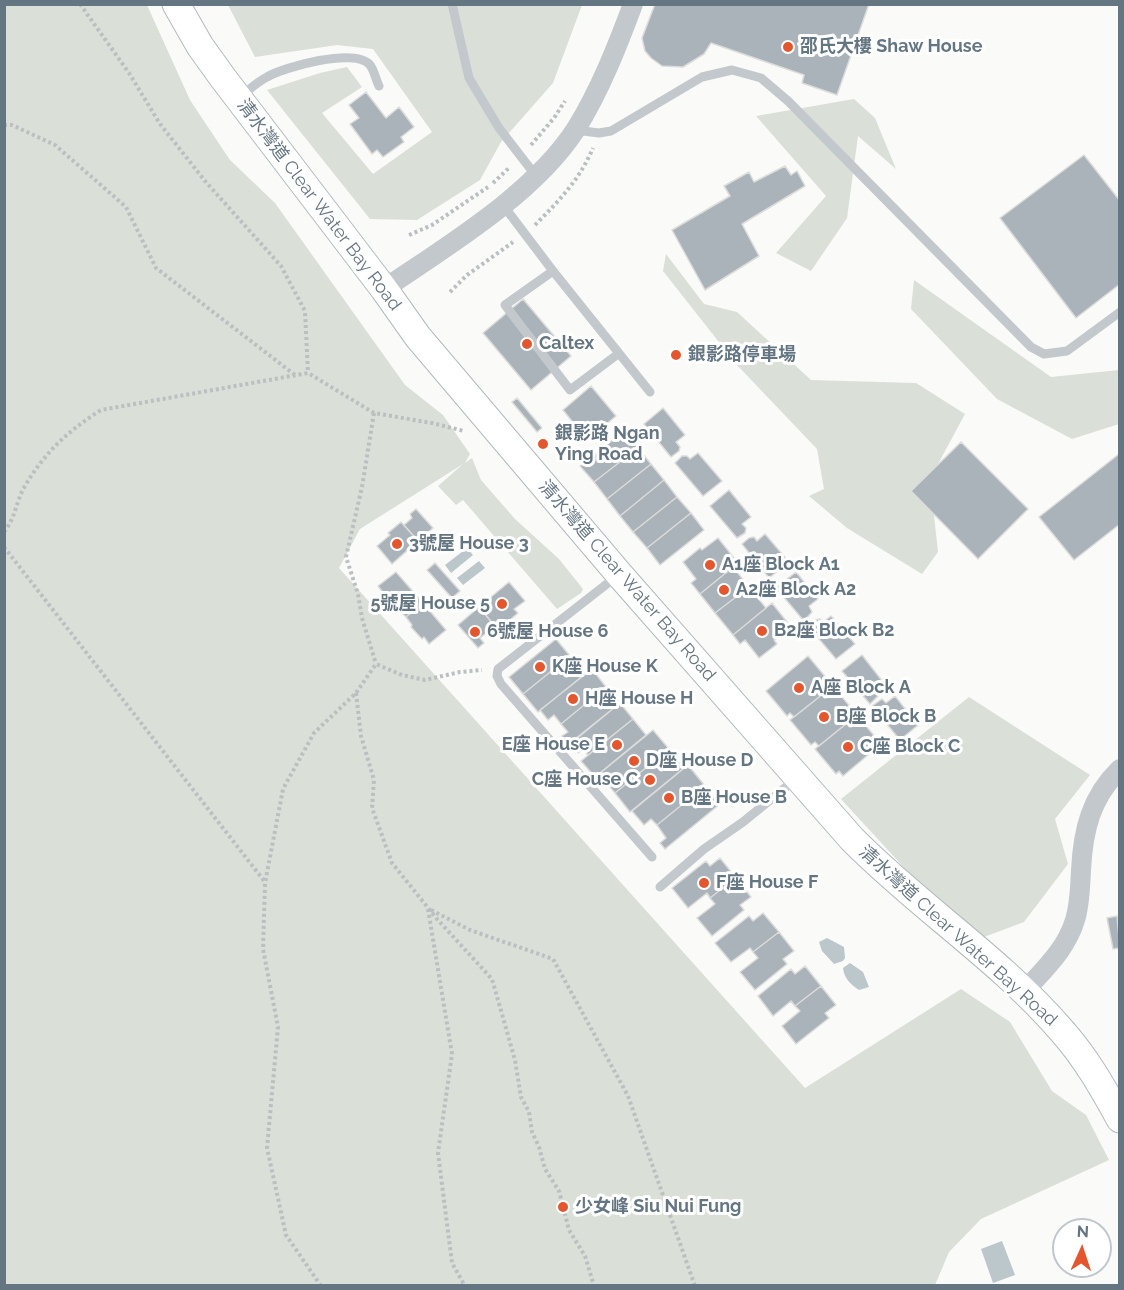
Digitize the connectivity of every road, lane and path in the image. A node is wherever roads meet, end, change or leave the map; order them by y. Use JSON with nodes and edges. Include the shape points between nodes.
{"nodes":[{"id":1,"x":80,"y":4,"type":"edge"},
{"id":2,"x":176,"y":4,"type":"edge"},
{"id":3,"x":452,"y":4,"type":"edge"},
{"id":4,"x":633,"y":4,"type":"edge"},
{"id":5,"x":379,"y":86,"type":"dead end"},
{"id":6,"x":238,"y":98,"type":"junction"},
{"id":7,"x":4,"y":125,"type":"edge"},
{"id":8,"x":575,"y":130,"type":"junction"},
{"id":9,"x":536,"y":176,"type":"junction"},
{"id":10,"x":503,"y":205,"type":"junction"},
{"id":11,"x":553,"y":271,"type":"junction"},
{"id":12,"x":384,"y":289,"type":"junction"},
{"id":13,"x":1119,"y":312,"type":"edge"},
{"id":14,"x":618,"y":354,"type":"junction"},
{"id":15,"x":308,"y":373,"type":"junction"},
{"id":16,"x":296,"y":375,"type":"junction"},
{"id":17,"x":650,"y":392,"type":"dead end"},
{"id":18,"x":374,"y":413,"type":"junction"},
{"id":19,"x":467,"y":432,"type":"dead end"},
{"id":20,"x":4,"y":532,"type":"edge"},
{"id":21,"x":4,"y":547,"type":"edge"},
{"id":22,"x":619,"y":574,"type":"junction"},
{"id":23,"x":376,"y":664,"type":"junction"},
{"id":24,"x":498,"y":669,"type":"junction"},
{"id":25,"x":356,"y":693,"type":"junction"},
{"id":26,"x":1119,"y":769,"type":"edge"},
{"id":27,"x":798,"y":777,"type":"junction"},
{"id":28,"x":652,"y":857,"type":"dead end"},
{"id":29,"x":265,"y":883,"type":"junction"},
{"id":30,"x":660,"y":887,"type":"dead end"},
{"id":31,"x":428,"y":908,"type":"junction"},
{"id":32,"x":1025,"y":991,"type":"junction"},
{"id":33,"x":1119,"y":1119,"type":"edge"},
{"id":34,"x":321,"y":1286,"type":"edge"},
{"id":35,"x":465,"y":1286,"type":"edge"},
{"id":36,"x":594,"y":1286,"type":"edge"},
{"id":37,"x":695,"y":1286,"type":"edge"}],
"edges":[{"from":1,"to":15,"type":"path","via":[[160,124],[281,266],[305,310]]},
{"from":2,"to":6,"type":"main road","name":"清水灣道 Clear Water Bay Road","via":[[200,46]]},
{"from":3,"to":9,"type":"lane","via":[[469,78],[499,128]]},
{"from":4,"to":8,"type":"street","via":[[601,82]]},
{"from":5,"to":6,"type":"lane","via":[[369,64],[341,57],[268,76]]},
{"from":6,"to":12,"type":"main road","name":"清水灣道 Clear Water Bay Road"},
{"from":7,"to":16,"type":"path","via":[[55,145],[126,207],[156,268]]},
{"from":8,"to":9,"type":"street"},
{"from":8,"to":13,"type":"lane","via":[[611,131],[702,77],[732,70],[761,78],[1031,347],[1044,354],[1067,351]]},
{"from":9,"to":10,"type":"street"},
{"from":10,"to":11,"type":"lane"},
{"from":10,"to":12,"type":"street"},
{"from":11,"to":14,"type":"lane"},
{"from":11,"to":14,"type":"lane","via":[[504,305],[570,390]]},
{"from":12,"to":22,"type":"main road","name":"清水灣道 Clear Water Bay Road","via":[[418,337]]},
{"from":14,"to":17,"type":"lane"},
{"from":15,"to":16,"type":"path"},
{"from":15,"to":18,"type":"path"},
{"from":16,"to":20,"type":"path","via":[[101,410],[53,445],[24,487],[13,521]]},
{"from":18,"to":19,"type":"path"},
{"from":18,"to":23,"type":"path","via":[[346,557]]},
{"from":21,"to":29,"type":"path"},
{"from":22,"to":24,"type":"lane"},
{"from":22,"to":27,"type":"main road","name":"清水灣道 Clear Water Bay Road"},
{"from":23,"to":24,"type":"path","via":[[425,680]]},
{"from":23,"to":25,"type":"path"},
{"from":24,"to":28,"type":"lane","via":[[501,684]]},
{"from":25,"to":29,"type":"path","via":[[314,733],[283,789]]},
{"from":25,"to":31,"type":"path","via":[[361,736],[374,780],[372,808],[392,863]]},
{"from":26,"to":32,"type":"street","via":[[1100,792],[1086,825],[1079,901],[1071,932],[1064,947]]},
{"from":27,"to":30,"type":"lane"},
{"from":27,"to":32,"type":"main road","name":"清水灣道 Clear Water Bay Road","via":[[877,864]]},
{"from":29,"to":34,"type":"path","via":[[262,949],[278,1027],[267,1148],[286,1235]]},
{"from":31,"to":35,"type":"path","via":[[452,1053],[438,1153],[452,1263]]},
{"from":31,"to":36,"type":"path","via":[[492,979],[532,1132],[545,1169],[559,1191],[569,1230],[585,1256]]},
{"from":31,"to":37,"type":"path","via":[[470,930],[554,959],[628,1096]]},
{"from":32,"to":33,"type":"main road","name":"清水灣道 Clear Water Bay Road","via":[[1079,1052]]}]}
